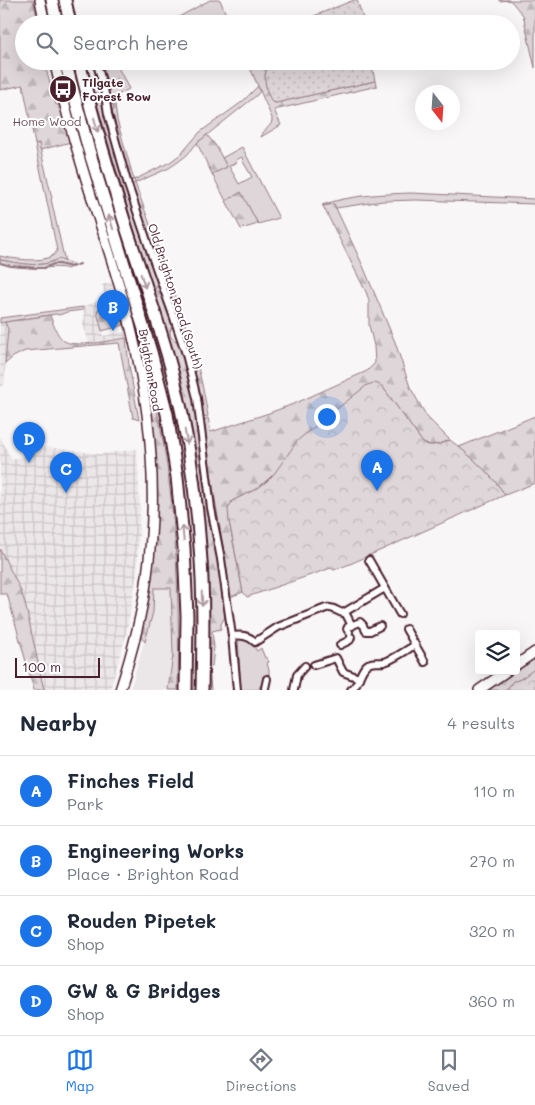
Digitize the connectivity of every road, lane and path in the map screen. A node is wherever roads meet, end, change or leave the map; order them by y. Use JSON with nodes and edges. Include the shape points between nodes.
{"nodes":[{"id":1,"x":40,"y":0,"type":"edge"},
{"id":2,"x":52,"y":0,"type":"edge"},
{"id":3,"x":65,"y":0,"type":"edge"},
{"id":4,"x":43,"y":15,"type":"edge"},
{"id":5,"x":55,"y":15,"type":"edge"},
{"id":6,"x":68,"y":15,"type":"edge"},
{"id":7,"x":56,"y":70,"type":"edge"},
{"id":8,"x":67,"y":70,"type":"edge"},
{"id":9,"x":81,"y":70,"type":"edge"},
{"id":10,"x":99,"y":70,"type":"edge"},
{"id":11,"x":369,"y":560,"type":"dead end"},
{"id":12,"x":386,"y":588,"type":"junction"},
{"id":13,"x":345,"y":612,"type":"junction"},
{"id":14,"x":400,"y":614,"type":"dead end"},
{"id":15,"x":380,"y":626,"type":"dead end"},
{"id":16,"x":351,"y":629,"type":"junction"},
{"id":17,"x":406,"y":629,"type":"dead end"},
{"id":18,"x":232,"y":636,"type":"junction"},
{"id":19,"x":340,"y":645,"type":"dead end"},
{"id":20,"x":415,"y":645,"type":"junction"},
{"id":21,"x":535,"y":652,"type":"edge"},
{"id":22,"x":425,"y":662,"type":"dead end"},
{"id":23,"x":520,"y":662,"type":"edge"},
{"id":24,"x":305,"y":666,"type":"dead end"},
{"id":25,"x":314,"y":666,"type":"dead end"},
{"id":26,"x":500,"y":675,"type":"edge"},
{"id":27,"x":359,"y":678,"type":"junction"},
{"id":28,"x":267,"y":679,"type":"dead end"},
{"id":29,"x":266,"y":689,"type":"edge"},
{"id":30,"x":120,"y":690,"type":"edge"},
{"id":31,"x":186,"y":690,"type":"edge"},
{"id":32,"x":202,"y":690,"type":"edge"},
{"id":33,"x":237,"y":690,"type":"edge"},
{"id":34,"x":294,"y":690,"type":"edge"},
{"id":35,"x":350,"y":690,"type":"edge"},
{"id":36,"x":479,"y":690,"type":"edge"}],
"edges":[{"from":1,"to":4,"type":"street"},
{"from":2,"to":5,"type":"highway"},
{"from":3,"to":6,"type":"highway"},
{"from":7,"to":30,"type":"street","name":"Brighton Road","via":[[79,158],[132,332],[150,442],[152,496],[148,571]]},
{"from":31,"to":8,"type":"highway","one_way":true,"via":[[184,548],[167,414],[152,352],[90,156]]},
{"from":9,"to":32,"type":"highway","one_way":true,"via":[[100,144],[166,348],[181,411],[200,548]]},
{"from":10,"to":18,"type":"street","name":"Old Brighton Road (South)","via":[[125,176],[191,374]]},
{"from":11,"to":12,"type":"street"},
{"from":12,"to":13,"type":"street"},
{"from":12,"to":14,"type":"street"},
{"from":13,"to":16,"type":"street"},
{"from":13,"to":18,"type":"street","via":[[326,608],[278,627],[257,644],[245,636]]},
{"from":15,"to":16,"type":"street","via":[[367,631],[360,622]]},
{"from":16,"to":19,"type":"street","via":[[350,640]]},
{"from":17,"to":20,"type":"street"},
{"from":18,"to":33,"type":"street","name":"Old Brighton Road (South)"},
{"from":20,"to":22,"type":"street"},
{"from":20,"to":27,"type":"street","via":[[386,662],[368,664]]},
{"from":21,"to":23,"type":"street"},
{"from":24,"to":34,"type":"street","via":[[296,675]]},
{"from":25,"to":27,"type":"street","via":[[336,658],[344,672]]},
{"from":26,"to":36,"type":"street"},
{"from":27,"to":35,"type":"street"},
{"from":28,"to":29,"type":"street"}]}
